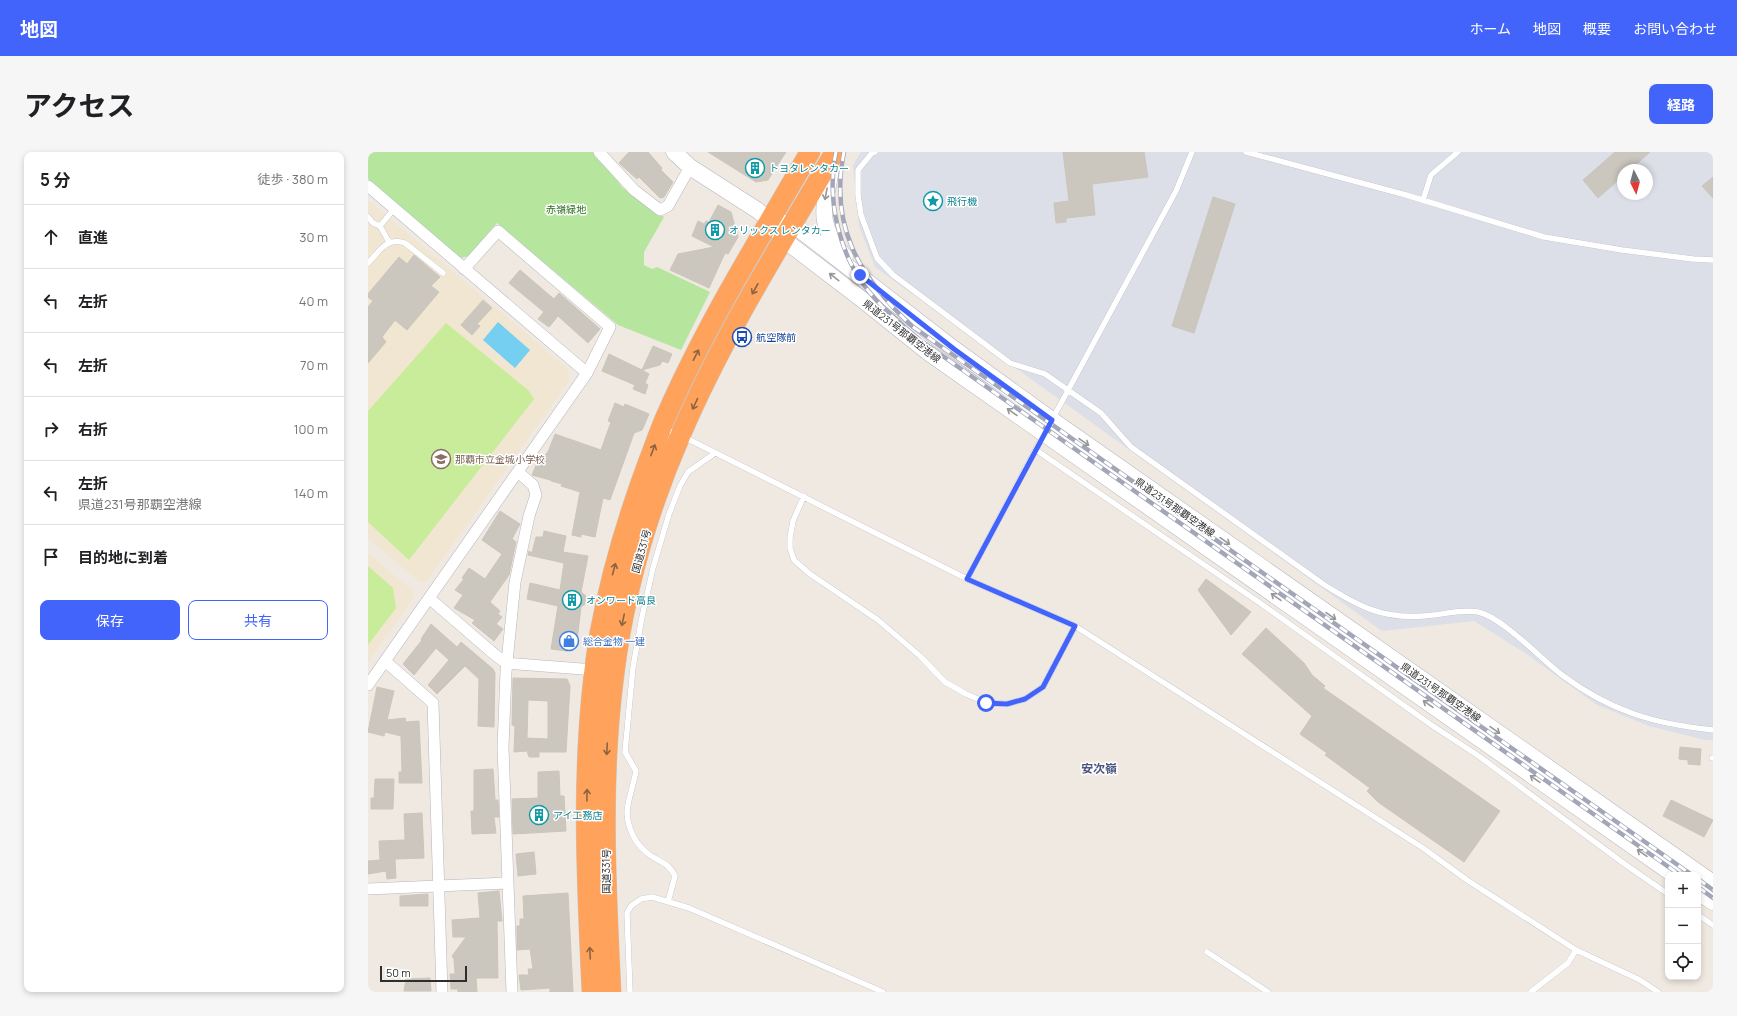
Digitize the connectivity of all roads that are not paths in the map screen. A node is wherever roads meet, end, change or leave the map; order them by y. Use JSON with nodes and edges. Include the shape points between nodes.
{"nodes":[{"id":1,"x":599,"y":152,"type":"edge"},
{"id":2,"x":674,"y":152,"type":"edge"},
{"id":3,"x":810,"y":152,"type":"edge"},
{"id":4,"x":875,"y":152,"type":"edge"},
{"id":5,"x":1192,"y":152,"type":"edge"},
{"id":6,"x":1246,"y":152,"type":"edge"},
{"id":7,"x":1458,"y":152,"type":"edge"},
{"id":8,"x":834,"y":154,"type":"edge"},
{"id":9,"x":690,"y":166,"type":"junction"},
{"id":10,"x":368,"y":186,"type":"edge"},
{"id":11,"x":1423,"y":200,"type":"junction"},
{"id":12,"x":394,"y":209,"type":"junction"},
{"id":13,"x":368,"y":217,"type":"edge"},
{"id":14,"x":770,"y":220,"type":"junction"},
{"id":15,"x":380,"y":226,"type":"junction"},
{"id":16,"x":788,"y":232,"type":"junction"},
{"id":17,"x":389,"y":242,"type":"junction"},
{"id":18,"x":1713,"y":260,"type":"edge"},
{"id":19,"x":368,"y":263,"type":"edge"},
{"id":20,"x":464,"y":269,"type":"junction"},
{"id":21,"x":443,"y":274,"type":"dead end"},
{"id":22,"x":860,"y":275,"type":"junction"},
{"id":23,"x":587,"y":373,"type":"junction"},
{"id":24,"x":1068,"y":390,"type":"junction"},
{"id":25,"x":1048,"y":427,"type":"junction"},
{"id":26,"x":661,"y":429,"type":"junction"},
{"id":27,"x":680,"y":435,"type":"junction"},
{"id":28,"x":1036,"y":450,"type":"junction"},
{"id":29,"x":715,"y":453,"type":"junction"},
{"id":30,"x":518,"y":472,"type":"junction"},
{"id":31,"x":804,"y":496,"type":"junction"},
{"id":32,"x":967,"y":579,"type":"junction"},
{"id":33,"x":429,"y":598,"type":"junction"},
{"id":34,"x":1075,"y":626,"type":"junction"},
{"id":35,"x":385,"y":661,"type":"junction"},
{"id":36,"x":506,"y":663,"type":"junction"},
{"id":37,"x":595,"y":670,"type":"junction"},
{"id":38,"x":368,"y":685,"type":"edge"},
{"id":39,"x":1713,"y":730,"type":"edge"},
{"id":40,"x":1670,"y":872,"type":"edge"},
{"id":41,"x":508,"y":883,"type":"junction"},
{"id":42,"x":1713,"y":883,"type":"edge"},
{"id":43,"x":439,"y":886,"type":"junction"},
{"id":44,"x":368,"y":889,"type":"edge"},
{"id":45,"x":1665,"y":892,"type":"edge"},
{"id":46,"x":1701,"y":894,"type":"edge"},
{"id":47,"x":668,"y":902,"type":"junction"},
{"id":48,"x":1713,"y":902,"type":"edge"},
{"id":49,"x":1701,"y":917,"type":"edge"},
{"id":50,"x":1713,"y":926,"type":"edge"},
{"id":51,"x":1576,"y":950,"type":"junction"},
{"id":52,"x":1207,"y":952,"type":"dead end"},
{"id":53,"x":442,"y":992,"type":"edge"},
{"id":54,"x":512,"y":992,"type":"edge"},
{"id":55,"x":592,"y":992,"type":"edge"},
{"id":56,"x":611,"y":992,"type":"edge"},
{"id":57,"x":630,"y":992,"type":"edge"},
{"id":58,"x":884,"y":992,"type":"edge"},
{"id":59,"x":1268,"y":992,"type":"edge"},
{"id":60,"x":1531,"y":992,"type":"edge"},
{"id":61,"x":1658,"y":992,"type":"edge"}],
"edges":[{"from":1,"to":9,"type":"street","via":[[634,190],[660,210],[668,206]]},
{"from":2,"to":9,"type":"main road"},
{"from":3,"to":14,"type":"highway","name":"国道331号"},
{"from":4,"to":24,"type":"lane","via":[[858,170],[858,195],[861,215],[877,258],[893,275],[1010,363],[1045,374]]},
{"from":5,"to":24,"type":"lane","via":[[1176,191]]},
{"from":6,"to":11,"type":"lane"},
{"from":7,"to":11,"type":"lane","via":[[1432,175]]},
{"from":8,"to":16,"type":"highway","name":"国道331号"},
{"from":8,"to":22,"type":"main road","one_way":true,"via":[[825,196],[825,221],[835,244]]},
{"from":9,"to":14,"type":"main road"},
{"from":10,"to":12,"type":"street"},
{"from":11,"to":18,"type":"lane","via":[[1544,237],[1622,250]]},
{"from":12,"to":15,"type":"lane"},
{"from":12,"to":20,"type":"street"},
{"from":13,"to":15,"type":"lane"},
{"from":14,"to":16,"type":"main road","name":"県道231号那覇空港線"},
{"from":26,"to":14,"type":"highway","name":"国道331号","one_way":true,"via":[[718,313]]},
{"from":15,"to":17,"type":"lane"},
{"from":16,"to":22,"type":"main road","name":"県道231号那覇空港線"},
{"from":25,"to":16,"type":"main road","name":"県道231号那覇空港線","one_way":true,"via":[[929,353],[864,301]]},
{"from":16,"to":27,"type":"highway","name":"国道331号","one_way":true,"via":[[733,329]]},
{"from":17,"to":19,"type":"lane"},
{"from":17,"to":21,"type":"lane","via":[[405,243]]},
{"from":20,"to":23,"type":"street"},
{"from":20,"to":23,"type":"street","via":[[498,231],[610,327]]},
{"from":22,"to":25,"type":"main road","name":"県道231号那覇空港線"},
{"from":23,"to":30,"type":"street"},
{"from":24,"to":25,"type":"lane"},
{"from":24,"to":39,"type":"lane","via":[[1101,413],[1131,448],[1352,602],[1377,613],[1398,616],[1479,612],[1497,620],[1562,675],[1594,697],[1630,714],[1680,727]]},
{"from":25,"to":28,"type":"lane"},
{"from":40,"to":25,"type":"main road","name":"県道231号那覇空港線","one_way":true},
{"from":25,"to":42,"type":"main road","name":"県道231号那覇空港線","one_way":true},
{"from":26,"to":27,"type":"lane"},
{"from":37,"to":26,"type":"highway","name":"国道331号","one_way":true,"via":[[608,591],[620,546]]},
{"from":27,"to":29,"type":"lane"},
{"from":27,"to":56,"type":"highway","name":"国道331号","one_way":true,"via":[[656,499],[640,552],[628,596],[614,674],[606,770],[606,893]]},
{"from":28,"to":32,"type":"lane"},
{"from":28,"to":45,"type":"lane","via":[[1480,757]]},
{"from":29,"to":31,"type":"lane"},
{"from":29,"to":47,"type":"lane","via":[[688,472],[680,486],[652,575],[633,667],[625,752],[636,771],[627,812],[637,843],[648,854],[671,867],[675,876]]},
{"from":30,"to":33,"type":"street"},
{"from":30,"to":36,"type":"street","via":[[533,485],[536,495],[515,582]]},
{"from":31,"to":32,"type":"lane"},
{"from":31,"to":34,"type":"lane","via":[[793,521],[790,538],[794,560],[810,574],[878,620],[920,656],[945,682],[966,694],[986,703],[1007,704],[1025,699],[1043,687]]},
{"from":32,"to":34,"type":"lane"},
{"from":33,"to":35,"type":"street"},
{"from":33,"to":36,"type":"street"},
{"from":34,"to":51,"type":"lane","via":[[1423,848],[1467,880]]},
{"from":35,"to":38,"type":"street"},
{"from":35,"to":43,"type":"street","via":[[433,703]]},
{"from":36,"to":37,"type":"street"},
{"from":36,"to":41,"type":"street","via":[[504,747]]},
{"from":55,"to":37,"type":"highway","name":"国道331号","one_way":true,"via":[[586,813],[589,729]]},
{"from":41,"to":43,"type":"street"},
{"from":41,"to":54,"type":"street"},
{"from":43,"to":44,"type":"street"},
{"from":43,"to":53,"type":"street"},
{"from":46,"to":48,"type":"main road"},
{"from":47,"to":57,"type":"lane","via":[[652,897],[641,898],[627,913]]},
{"from":47,"to":58,"type":"lane","via":[[689,908]]},
{"from":49,"to":50,"type":"lane"},
{"from":51,"to":60,"type":"lane","via":[[1568,963]]},
{"from":51,"to":61,"type":"lane","via":[[1640,980]]},
{"from":52,"to":59,"type":"lane"}]}
